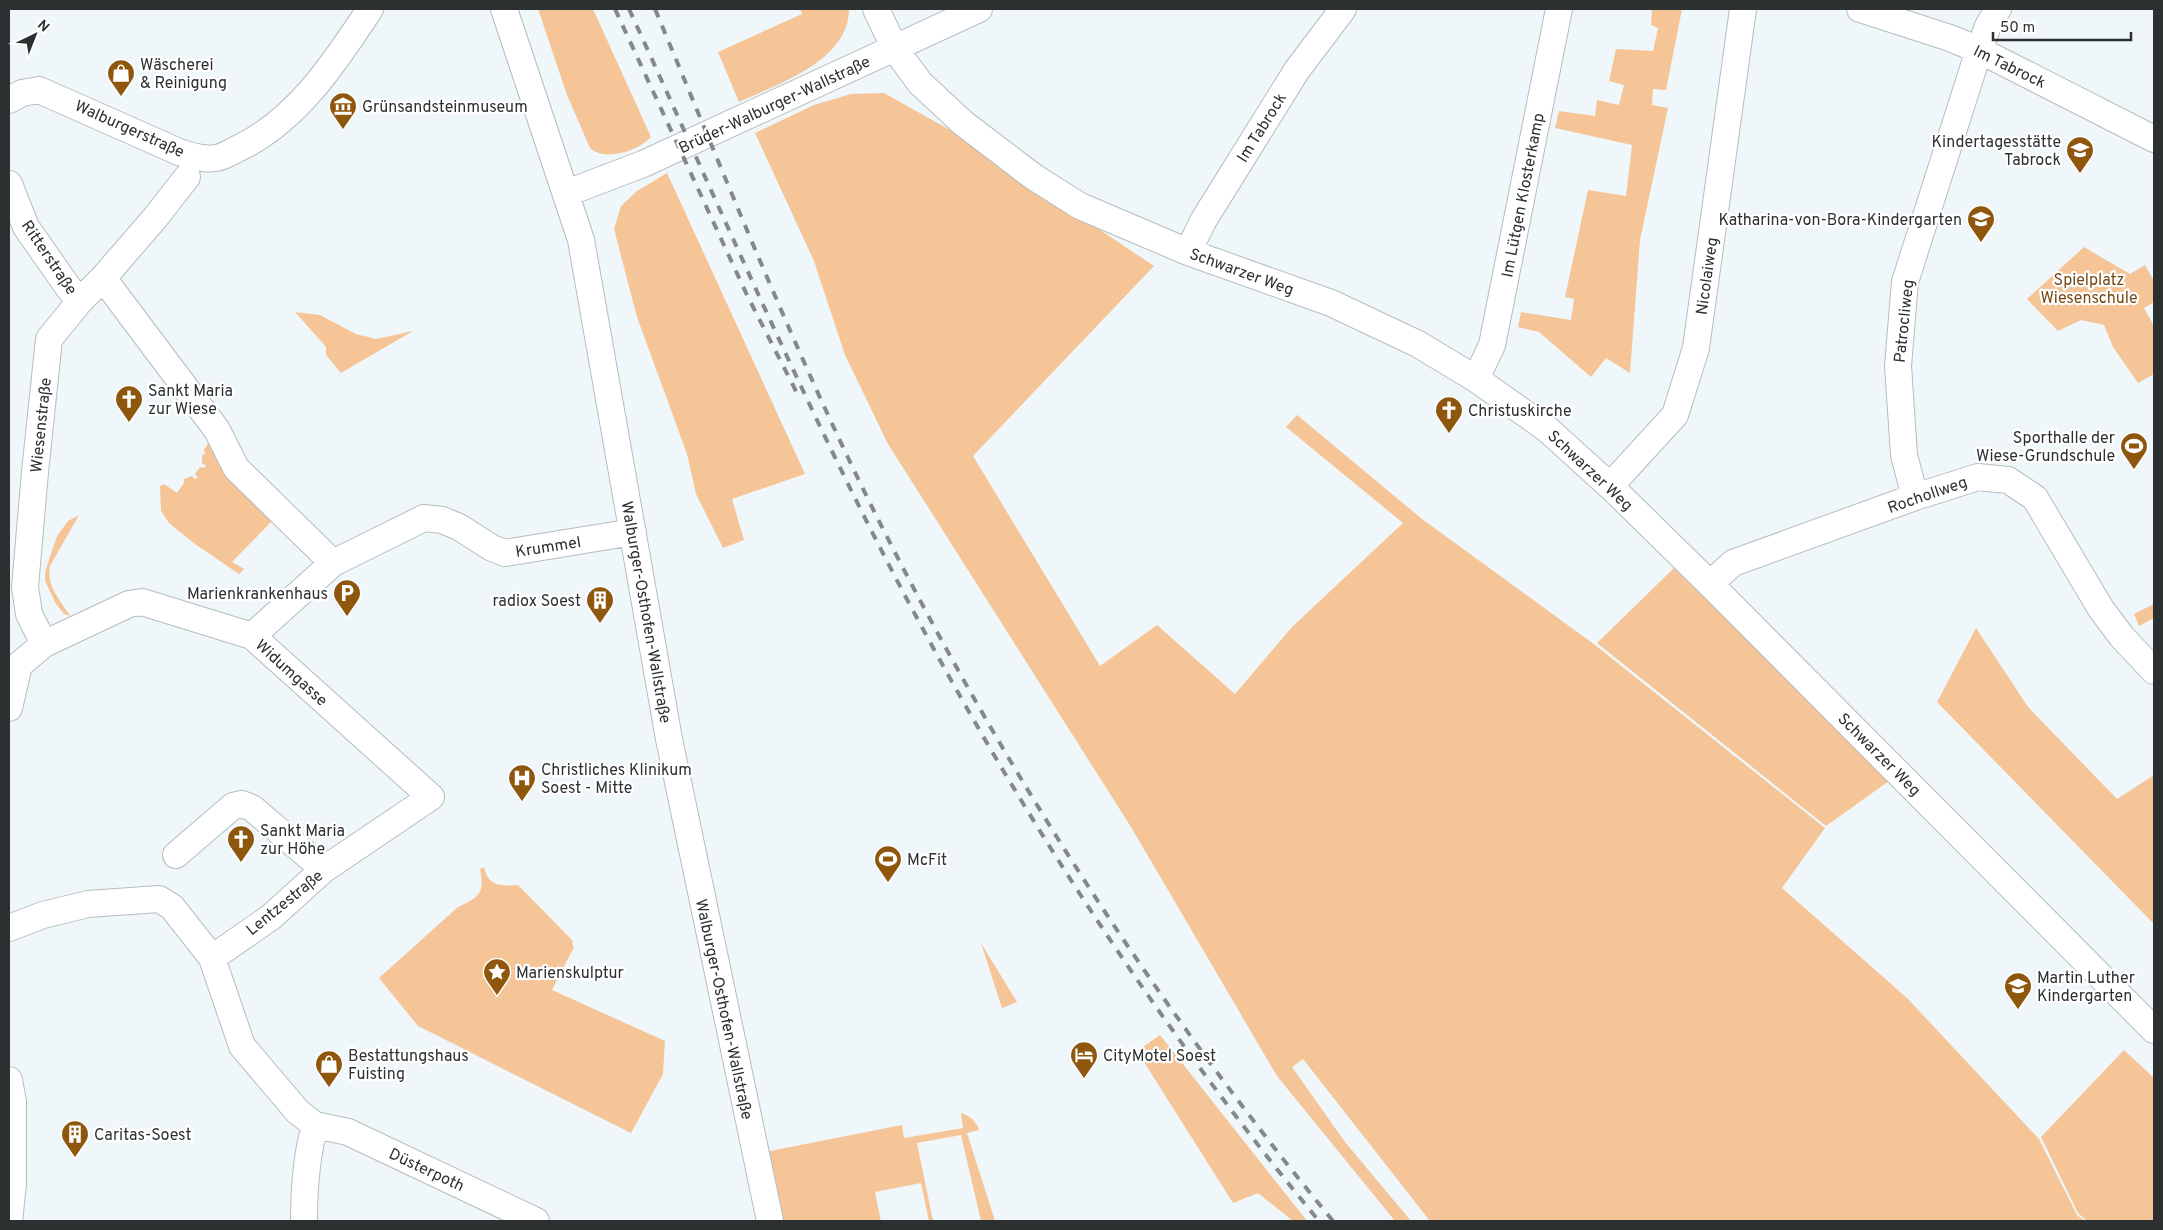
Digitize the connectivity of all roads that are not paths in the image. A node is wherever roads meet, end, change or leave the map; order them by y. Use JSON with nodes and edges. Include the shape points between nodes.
{"nodes":[{"id":1,"x":370,"y":9,"type":"edge"},
{"id":2,"x":504,"y":9,"type":"edge"},
{"id":3,"x":876,"y":9,"type":"edge"},
{"id":4,"x":979,"y":9,"type":"edge"},
{"id":5,"x":1343,"y":9,"type":"edge"},
{"id":6,"x":1559,"y":9,"type":"edge"},
{"id":7,"x":1743,"y":9,"type":"edge"},
{"id":8,"x":1860,"y":9,"type":"edge"},
{"id":9,"x":1998,"y":9,"type":"edge"},
{"id":10,"x":894,"y":49,"type":"junction"},
{"id":11,"x":1979,"y":50,"type":"junction"},
{"id":12,"x":9,"y":100,"type":"edge"},
{"id":13,"x":2154,"y":139,"type":"edge"},
{"id":14,"x":187,"y":177,"type":"dead end"},
{"id":15,"x":9,"y":184,"type":"edge"},
{"id":16,"x":567,"y":193,"type":"junction"},
{"id":17,"x":1188,"y":252,"type":"junction"},
{"id":18,"x":103,"y":278,"type":"junction"},
{"id":19,"x":80,"y":301,"type":"junction"},
{"id":20,"x":1476,"y":379,"type":"junction"},
{"id":21,"x":1610,"y":486,"type":"junction"},
{"id":22,"x":1915,"y":497,"type":"junction"},
{"id":23,"x":633,"y":532,"type":"junction"},
{"id":24,"x":333,"y":563,"type":"junction"},
{"id":25,"x":1710,"y":584,"type":"junction"},
{"id":26,"x":252,"y":636,"type":"junction"},
{"id":27,"x":44,"y":644,"type":"junction"},
{"id":28,"x":2154,"y":671,"type":"edge"},
{"id":29,"x":9,"y":708,"type":"edge"},
{"id":30,"x":431,"y":797,"type":"joint"},
{"id":31,"x":176,"y":856,"type":"dead end"},
{"id":32,"x":323,"y":870,"type":"junction"},
{"id":33,"x":9,"y":928,"type":"edge"},
{"id":34,"x":212,"y":958,"type":"junction"},
{"id":35,"x":2154,"y":1030,"type":"edge"},
{"id":36,"x":9,"y":1080,"type":"edge"},
{"id":37,"x":315,"y":1125,"type":"junction"},
{"id":38,"x":9,"y":1221,"type":"edge"},
{"id":39,"x":304,"y":1221,"type":"edge"},
{"id":40,"x":536,"y":1221,"type":"edge"},
{"id":41,"x":770,"y":1221,"type":"edge"}],
"edges":[{"from":1,"to":12,"type":"street","name":"Walburgerstraße","via":[[313,88],[251,143],[218,158],[201,159],[179,152],[39,90],[22,93]]},
{"from":2,"to":16,"type":"street","name":"Walburger-Osthofen-Wallstraße"},
{"from":3,"to":10,"type":"street","name":"Schwarzer Weg"},
{"from":4,"to":10,"type":"street","name":"Brüder-Walburger-Wallstraße"},
{"from":5,"to":17,"type":"street","name":"Im Tabrock","via":[[1296,70],[1203,221]]},
{"from":6,"to":20,"type":"street","name":"Im Lütgen Klosterkamp","via":[[1492,346]]},
{"from":7,"to":21,"type":"street","name":"Nicolaiweg","via":[[1696,348],[1675,415]]},
{"from":8,"to":11,"type":"street","name":"Im Tabrock"},
{"from":9,"to":11,"type":"street","name":"Patrocliweg"},
{"from":10,"to":16,"type":"street","name":"Brüder-Walburger-Wallstraße","via":[[643,164]]},
{"from":10,"to":17,"type":"street","name":"Schwarzer Weg","via":[[920,83],[963,123],[1034,177],[1080,206]]},
{"from":11,"to":13,"type":"street","name":"Im Tabrock"},
{"from":11,"to":22,"type":"street","name":"Patrocliweg","via":[[1905,282],[1898,366],[1904,455]]},
{"from":14,"to":18,"type":"street","name":"Wiesenstraße"},
{"from":15,"to":19,"type":"street","name":"Ritterstraße","via":[[26,227]]},
{"from":16,"to":23,"type":"street","name":"Walburger-Osthofen-Wallstraße","via":[[585,261]]},
{"from":17,"to":20,"type":"street","name":"Schwarzer Weg","via":[[1331,303],[1418,344]]},
{"from":18,"to":19,"type":"street","name":"Wiesenstraße"},
{"from":18,"to":24,"type":"street","via":[[217,430],[236,468]]},
{"from":19,"to":27,"type":"street","name":"Wiesenstraße","via":[[49,339],[37,453],[25,587],[29,614]]},
{"from":20,"to":21,"type":"street","name":"Schwarzer Weg","via":[[1547,429]]},
{"from":21,"to":25,"type":"street","name":"Schwarzer Weg"},
{"from":22,"to":25,"type":"street","name":"Rochollweg","via":[[1733,563]]},
{"from":22,"to":28,"type":"street","name":"Rochollweg","via":[[1978,477],[2008,480],[2035,498],[2101,609]]},
{"from":23,"to":24,"type":"street","name":"Krummel","via":[[505,553],[459,527],[442,520],[424,518]]},
{"from":23,"to":41,"type":"street","name":"Walburger-Osthofen-Wallstraße","via":[[671,749]]},
{"from":24,"to":26,"type":"street","name":"Krummel"},
{"from":25,"to":35,"type":"street","name":"Schwarzer Weg"},
{"from":26,"to":27,"type":"street","name":"Widumgasse","via":[[142,602],[129,604]]},
{"from":26,"to":30,"type":"street","name":"Widumgasse"},
{"from":27,"to":29,"type":"street","via":[[19,666]]},
{"from":30,"to":32,"type":"street","name":"Lentzestraße"},
{"from":31,"to":32,"type":"street","via":[[233,806],[242,804],[252,808]]},
{"from":32,"to":34,"type":"street","name":"Lentzestraße","via":[[271,917]]},
{"from":33,"to":34,"type":"street","via":[[43,915],[88,904],[159,899],[172,907]]},
{"from":34,"to":37,"type":"street","via":[[242,1046],[298,1112]]},
{"from":36,"to":38,"type":"street","via":[[13,1102],[13,1184]]},
{"from":37,"to":39,"type":"street","via":[[304,1185]]},
{"from":37,"to":40,"type":"street","name":"Düsterpoth","via":[[348,1132]]}]}
